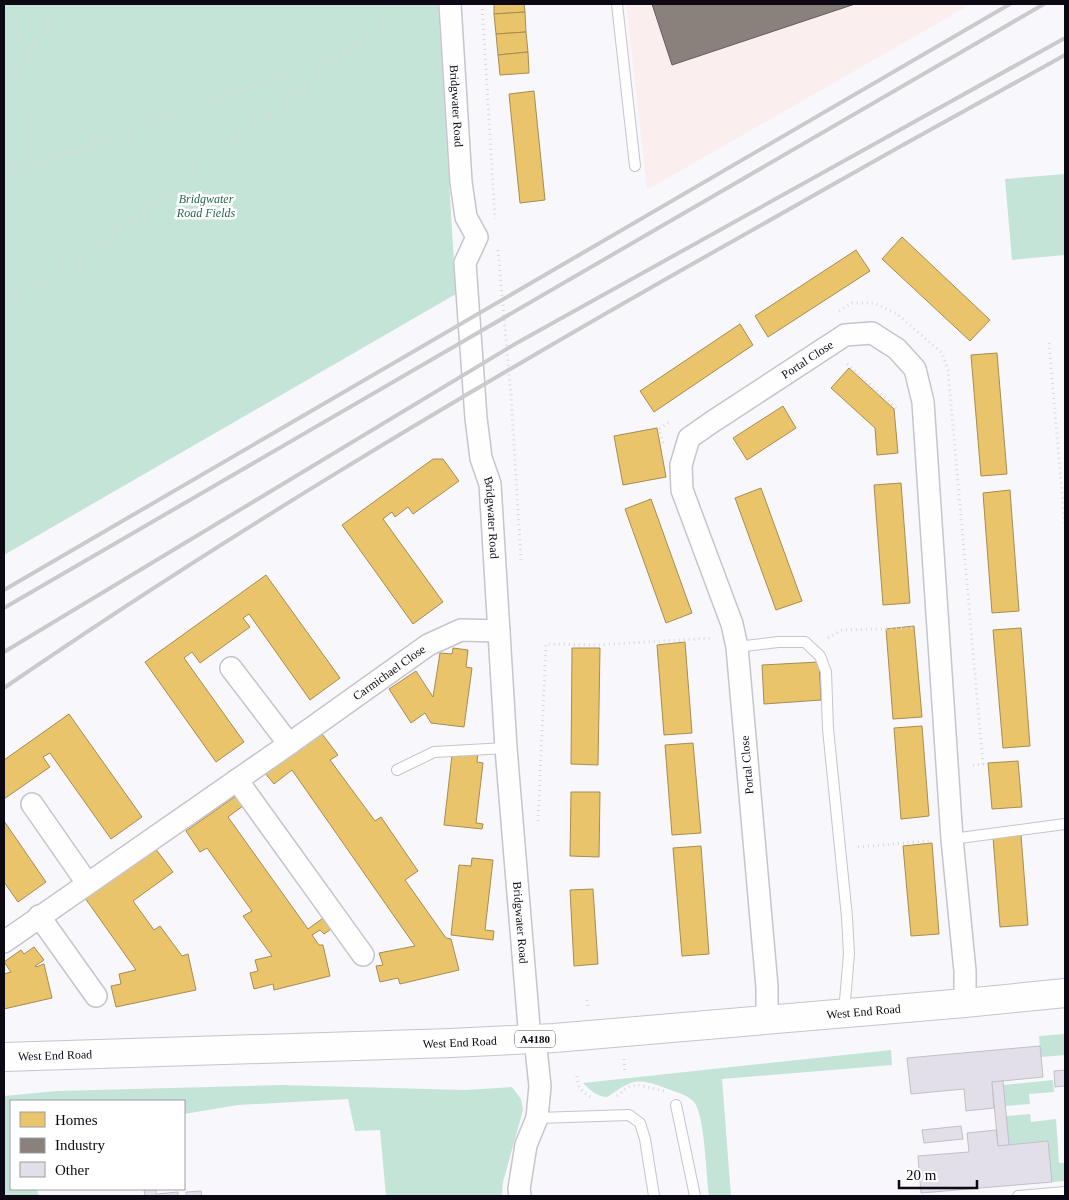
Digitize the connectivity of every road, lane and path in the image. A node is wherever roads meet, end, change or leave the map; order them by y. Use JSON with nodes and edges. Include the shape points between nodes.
{"nodes":[{"id":1,"x":14,"y":4,"type":"edge"},
{"id":2,"x":61,"y":4,"type":"edge"},
{"id":3,"x":399,"y":4,"type":"edge"},
{"id":4,"x":450,"y":4,"type":"edge"},
{"id":5,"x":617,"y":4,"type":"edge"},
{"id":6,"x":348,"y":52,"type":"junction"},
{"id":7,"x":24,"y":58,"type":"junction"},
{"id":8,"x":4,"y":88,"type":"edge"},
{"id":9,"x":4,"y":161,"type":"edge"},
{"id":10,"x":30,"y":166,"type":"junction"},
{"id":11,"x":635,"y":166,"type":"dead end"},
{"id":12,"x":4,"y":171,"type":"edge"},
{"id":13,"x":4,"y":296,"type":"edge"},
{"id":14,"x":897,"y":314,"type":"dead end"},
{"id":15,"x":876,"y":335,"type":"junction"},
{"id":16,"x":1049,"y":343,"type":"dead end"},
{"id":17,"x":847,"y":364,"type":"junction"},
{"id":18,"x":840,"y":370,"type":"dead end"},
{"id":19,"x":903,"y":414,"type":"dead end"},
{"id":20,"x":1065,"y":527,"type":"edge"},
{"id":21,"x":923,"y":628,"type":"dead end"},
{"id":22,"x":499,"y":631,"type":"junction"},
{"id":23,"x":736,"y":641,"type":"junction"},
{"id":24,"x":811,"y":648,"type":"junction"},
{"id":25,"x":231,"y":668,"type":"dead end"},
{"id":26,"x":289,"y":744,"type":"junction"},
{"id":27,"x":506,"y":748,"type":"junction"},
{"id":28,"x":397,"y":770,"type":"dead end"},
{"id":29,"x":237,"y":780,"type":"junction"},
{"id":30,"x":32,"y":804,"type":"dead end"},
{"id":31,"x":1065,"y":824,"type":"edge"},
{"id":32,"x":538,"y":828,"type":"dead end"},
{"id":33,"x":952,"y":839,"type":"junction"},
{"id":34,"x":840,"y":849,"type":"junction"},
{"id":35,"x":87,"y":884,"type":"junction"},
{"id":36,"x":40,"y":916,"type":"junction"},
{"id":37,"x":4,"y":942,"type":"edge"},
{"id":38,"x":363,"y":955,"type":"dead end"},
{"id":39,"x":1065,"y":993,"type":"edge"},
{"id":40,"x":96,"y":996,"type":"dead end"},
{"id":41,"x":965,"y":1003,"type":"junction"},
{"id":42,"x":844,"y":1013,"type":"junction"},
{"id":43,"x":767,"y":1019,"type":"junction"},
{"id":44,"x":532,"y":1039,"type":"junction"},
{"id":45,"x":4,"y":1057,"type":"edge"},
{"id":46,"x":676,"y":1106,"type":"dead end"},
{"id":47,"x":537,"y":1118,"type":"junction"},
{"id":48,"x":1065,"y":1192,"type":"edge"},
{"id":49,"x":520,"y":1196,"type":"edge"},
{"id":50,"x":654,"y":1196,"type":"edge"},
{"id":51,"x":695,"y":1196,"type":"edge"},
{"id":52,"x":1018,"y":1196,"type":"edge"}],
"edges":[{"from":1,"to":7,"type":"path"},
{"from":2,"to":7,"type":"path"},
{"from":3,"to":6,"type":"path"},
{"from":4,"to":22,"type":"street","name":"Bridgwater Road","via":[[461,182],[466,217],[476,238],[465,263],[476,418],[481,458],[490,484]]},
{"from":5,"to":11,"type":"lane"},
{"from":6,"to":10,"type":"path"},
{"from":6,"to":13,"type":"path","via":[[84,258]]},
{"from":7,"to":8,"type":"path"},
{"from":7,"to":10,"type":"path"},
{"from":9,"to":10,"type":"path"},
{"from":10,"to":12,"type":"path"},
{"from":14,"to":15,"type":"path"},
{"from":15,"to":17,"type":"path"},
{"from":15,"to":23,"type":"street","name":"Portal Close","via":[[845,334],[689,438],[681,464],[682,490]]},
{"from":15,"to":33,"type":"street","via":[[897,349],[915,369],[923,402]]},
{"from":16,"to":20,"type":"path"},
{"from":17,"to":18,"type":"path"},
{"from":17,"to":19,"type":"path"},
{"from":21,"to":24,"type":"path","via":[[842,630]]},
{"from":22,"to":26,"type":"street","name":"Carmichael Close","via":[[461,630],[428,645]]},
{"from":22,"to":27,"type":"street","name":"Bridgwater Road"},
{"from":23,"to":24,"type":"lane","via":[[805,642]]},
{"from":23,"to":32,"type":"path","via":[[716,638],[598,645],[546,644]]},
{"from":23,"to":43,"type":"street","name":"Portal Close","via":[[767,987]]},
{"from":24,"to":34,"type":"lane","via":[[820,656],[826,672],[828,729]]},
{"from":25,"to":26,"type":"street"},
{"from":26,"to":29,"type":"street","name":"Carmichael Close"},
{"from":27,"to":28,"type":"lane","via":[[434,752]]},
{"from":27,"to":44,"type":"street","name":"Bridgwater Road"},
{"from":29,"to":35,"type":"street","name":"Carmichael Close"},
{"from":29,"to":38,"type":"street"},
{"from":30,"to":35,"type":"street"},
{"from":31,"to":33,"type":"lane"},
{"from":33,"to":34,"type":"path"},
{"from":33,"to":41,"type":"street","via":[[966,972]]},
{"from":34,"to":42,"type":"lane","via":[[849,954]]},
{"from":35,"to":36,"type":"street","name":"Carmichael Close"},
{"from":36,"to":37,"type":"street","name":"Carmichael Close"},
{"from":36,"to":40,"type":"street"},
{"from":39,"to":41,"type":"main road","name":"West End Road","number":"A4180"},
{"from":41,"to":42,"type":"main road","name":"West End Road","number":"A4180"},
{"from":42,"to":43,"type":"main road","name":"West End Road","number":"A4180"},
{"from":43,"to":44,"type":"main road","name":"West End Road","number":"A4180"},
{"from":44,"to":45,"type":"main road","name":"West End Road","number":"A4180"},
{"from":44,"to":47,"type":"street","name":"Bridgwater Road","via":[[540,1086]]},
{"from":46,"to":51,"type":"lane"},
{"from":47,"to":49,"type":"street","name":"Bridgwater Road","via":[[526,1145]]},
{"from":47,"to":50,"type":"lane","via":[[629,1115],[640,1123],[646,1140]]},
{"from":48,"to":52,"type":"lane"}]}
